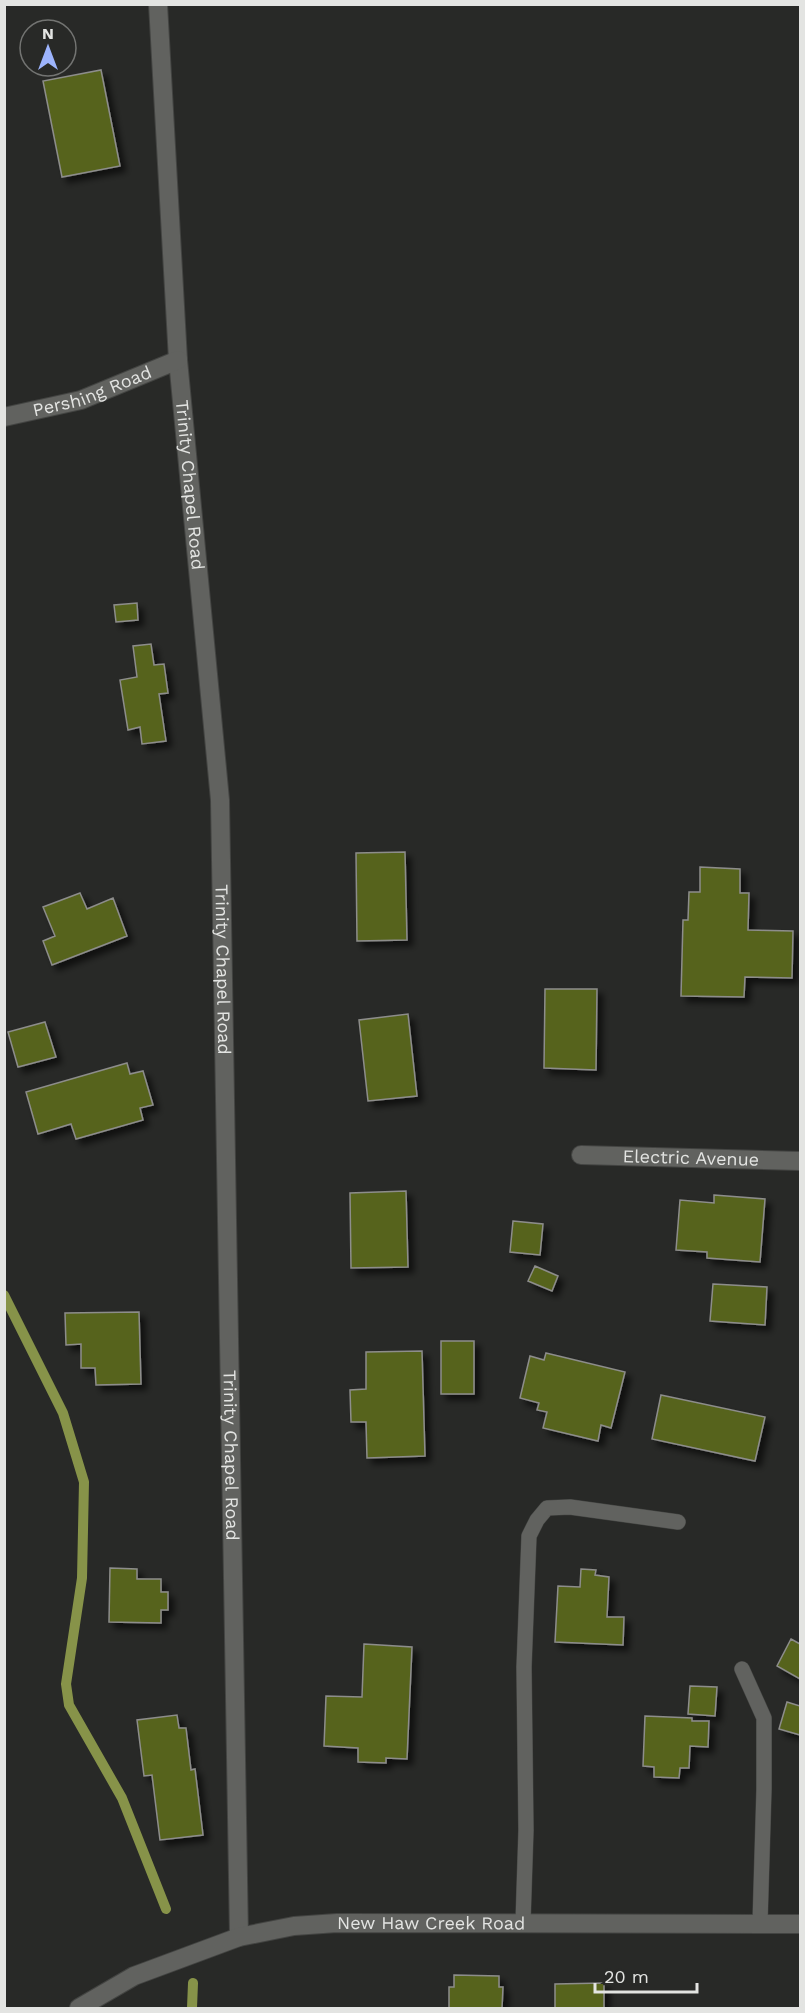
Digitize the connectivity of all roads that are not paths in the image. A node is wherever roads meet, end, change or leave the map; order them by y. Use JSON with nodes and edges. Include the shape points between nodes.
{"nodes":[{"id":1,"x":158,"y":4,"type":"edge"},
{"id":2,"x":178,"y":360,"type":"junction"},
{"id":3,"x":4,"y":417,"type":"edge"},
{"id":4,"x":581,"y":1155,"type":"dead end"},
{"id":5,"x":801,"y":1161,"type":"edge"},
{"id":6,"x":678,"y":1522,"type":"dead end"},
{"id":7,"x":742,"y":1669,"type":"dead end"},
{"id":8,"x":523,"y":1922,"type":"junction"},
{"id":9,"x":760,"y":1923,"type":"junction"},
{"id":10,"x":801,"y":1924,"type":"edge"},
{"id":11,"x":239,"y":1937,"type":"junction"},
{"id":12,"x":80,"y":2008,"type":"edge"}],
"edges":[{"from":1,"to":2,"type":"street","name":"Trinity Chapel Road"},
{"from":2,"to":3,"type":"street","name":"Pershing Road","via":[[81,400]]},
{"from":2,"to":11,"type":"street","name":"Trinity Chapel Road","via":[[220,800]]},
{"from":4,"to":5,"type":"street","name":"Electric Avenue"},
{"from":6,"to":8,"type":"lane","via":[[570,1507],[547,1508],[529,1536]]},
{"from":7,"to":9,"type":"lane","via":[[764,1718]]},
{"from":8,"to":9,"type":"street","name":"New Haw Creek Road"},
{"from":8,"to":11,"type":"street","name":"New Haw Creek Road","via":[[337,1923],[294,1926]]},
{"from":9,"to":10,"type":"street","name":"New Haw Creek Road"},
{"from":11,"to":12,"type":"street","name":"New Haw Creek Road","via":[[134,1976]]}]}
